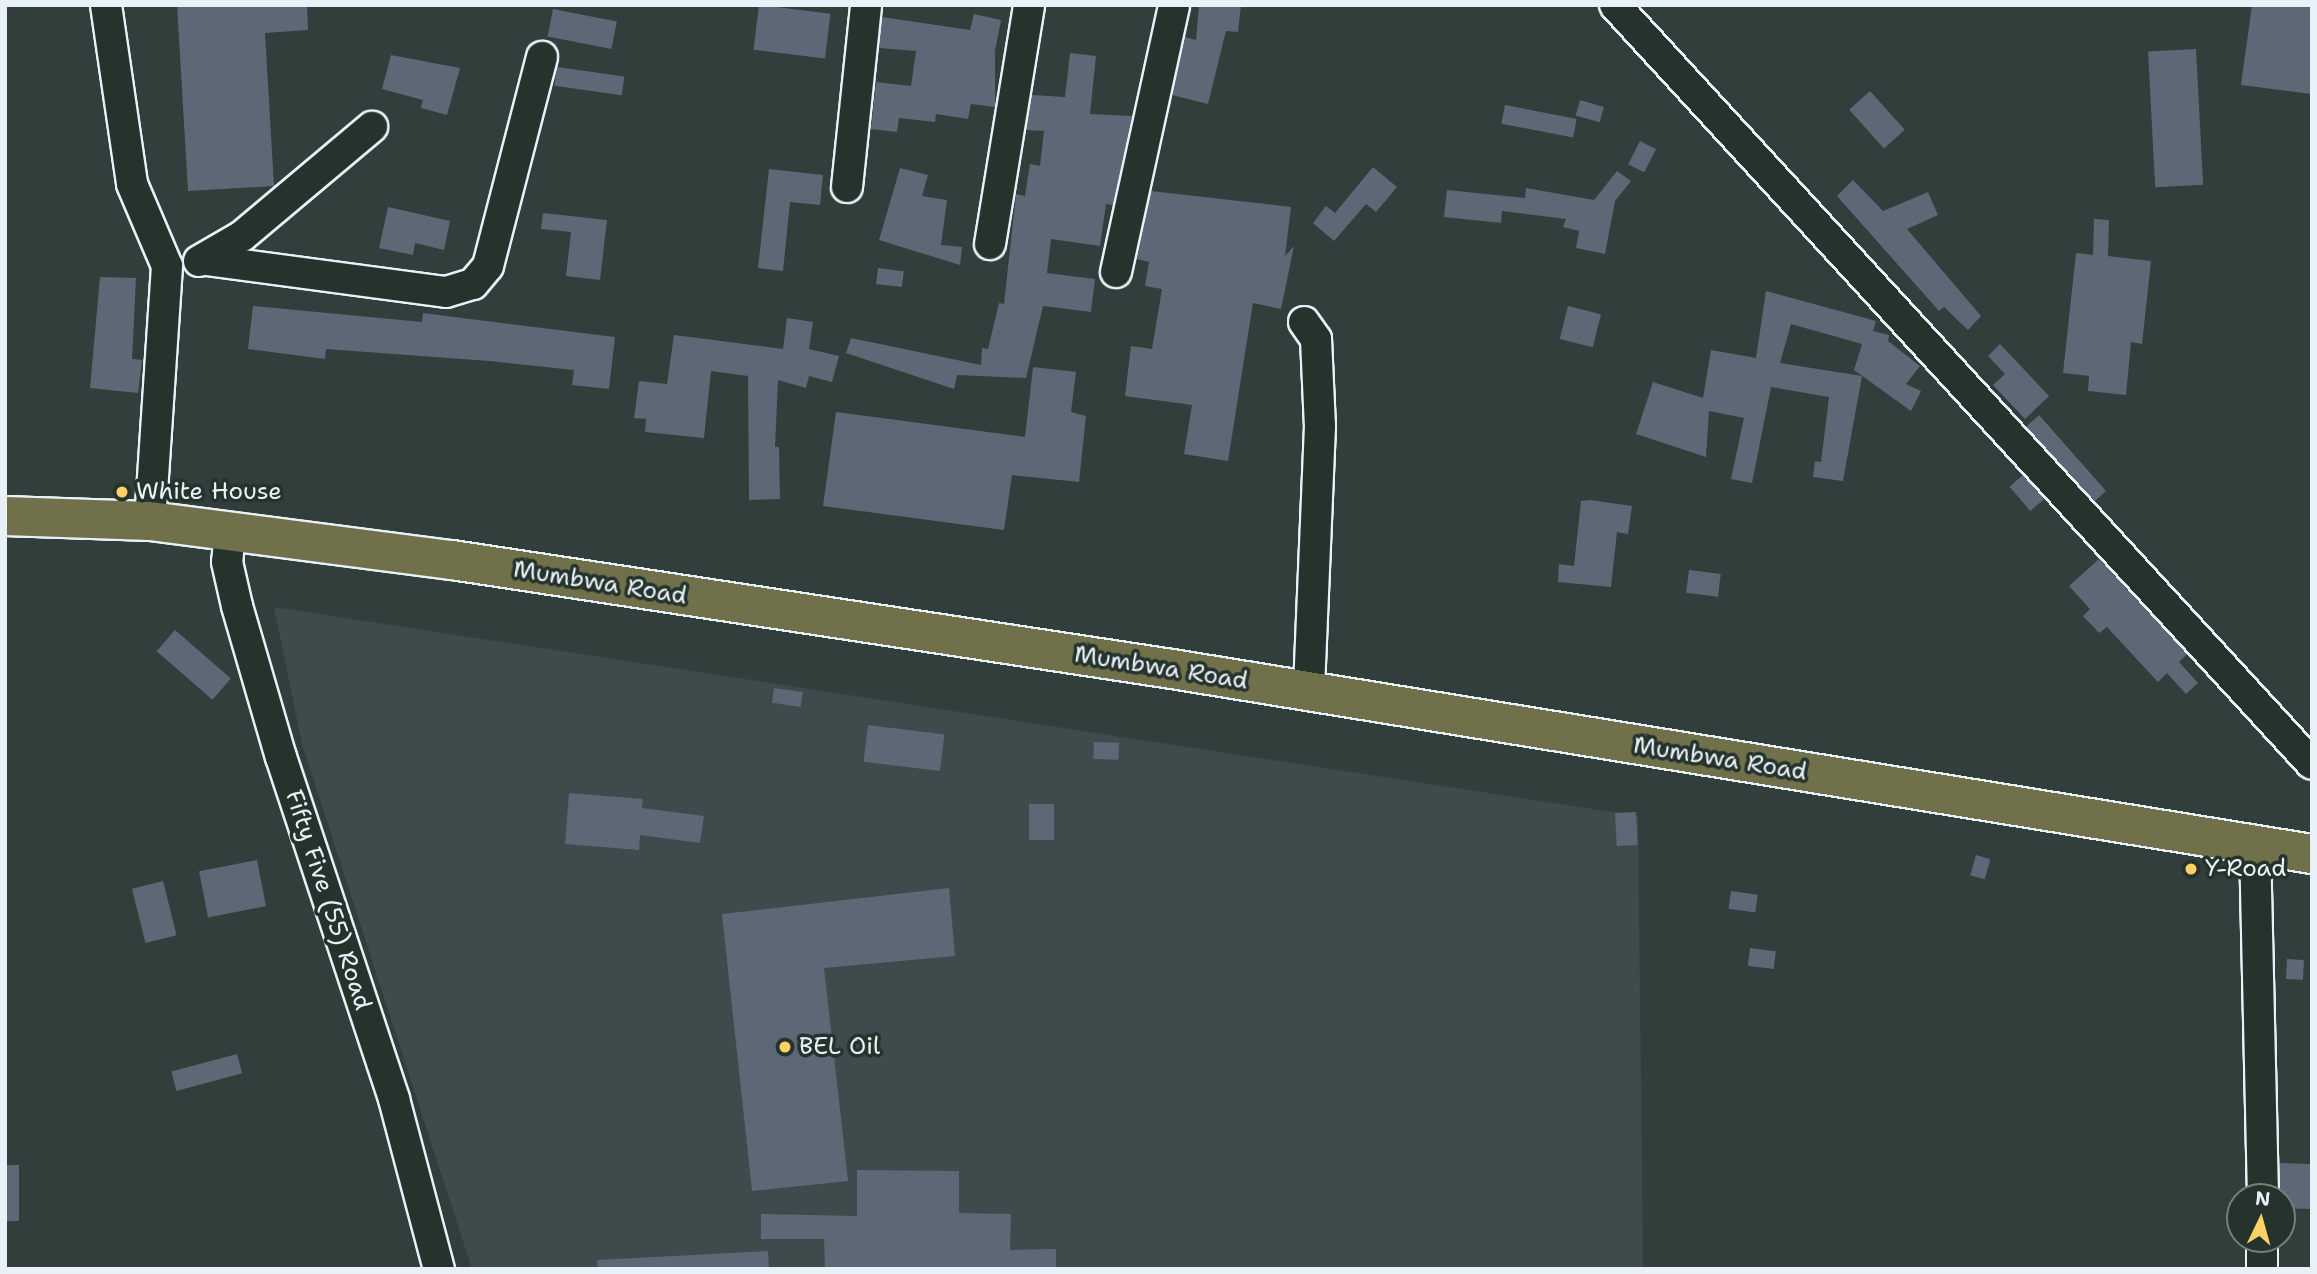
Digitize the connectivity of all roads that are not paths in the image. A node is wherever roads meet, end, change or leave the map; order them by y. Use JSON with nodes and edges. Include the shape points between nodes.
{"nodes":[{"id":1,"x":106,"y":5,"type":"edge"},
{"id":2,"x":866,"y":5,"type":"edge"},
{"id":3,"x":1029,"y":5,"type":"edge"},
{"id":4,"x":1174,"y":5,"type":"edge"},
{"id":5,"x":1615,"y":5,"type":"edge"},
{"id":6,"x":1642,"y":19,"type":"edge"},
{"id":7,"x":542,"y":57,"type":"dead end"},
{"id":8,"x":372,"y":127,"type":"dead end"},
{"id":9,"x":847,"y":187,"type":"dead end"},
{"id":10,"x":990,"y":244,"type":"dead end"},
{"id":11,"x":206,"y":260,"type":"junction"},
{"id":12,"x":167,"y":266,"type":"junction"},
{"id":13,"x":1116,"y":272,"type":"dead end"},
{"id":14,"x":1304,"y":322,"type":"dead end"},
{"id":15,"x":5,"y":516,"type":"edge"},
{"id":16,"x":150,"y":521,"type":"junction"},
{"id":17,"x":230,"y":530,"type":"junction"},
{"id":18,"x":1309,"y":692,"type":"junction"},
{"id":19,"x":2312,"y":764,"type":"edge"},
{"id":20,"x":2255,"y":844,"type":"junction"},
{"id":21,"x":2312,"y":854,"type":"edge"},
{"id":22,"x":2263,"y":1183,"type":"edge"},
{"id":23,"x":439,"y":1269,"type":"edge"}],
"edges":[{"from":1,"to":12,"type":"street","via":[[132,184]]},
{"from":2,"to":9,"type":"street"},
{"from":3,"to":10,"type":"street"},
{"from":4,"to":13,"type":"street"},
{"from":5,"to":6,"type":"street"},
{"from":6,"to":19,"type":"street"},
{"from":7,"to":11,"type":"street","via":[[488,266],[473,284],[446,292]]},
{"from":8,"to":11,"type":"street","via":[[242,236]]},
{"from":11,"to":12,"type":"street"},
{"from":12,"to":16,"type":"street"},
{"from":14,"to":18,"type":"street","via":[[1316,339],[1320,426]]},
{"from":15,"to":16,"type":"main road","name":"Mumbwa Road"},
{"from":16,"to":17,"type":"main road","name":"Mumbwa Road"},
{"from":17,"to":18,"type":"main road","name":"Mumbwa Road"},
{"from":17,"to":23,"type":"street","name":"Fifty Five (55) Road","via":[[227,562],[237,606],[281,757],[394,1099]]},
{"from":18,"to":20,"type":"main road","name":"Mumbwa Road"},
{"from":20,"to":21,"type":"main road","name":"Mumbwa Road"},
{"from":20,"to":22,"type":"street"}]}
